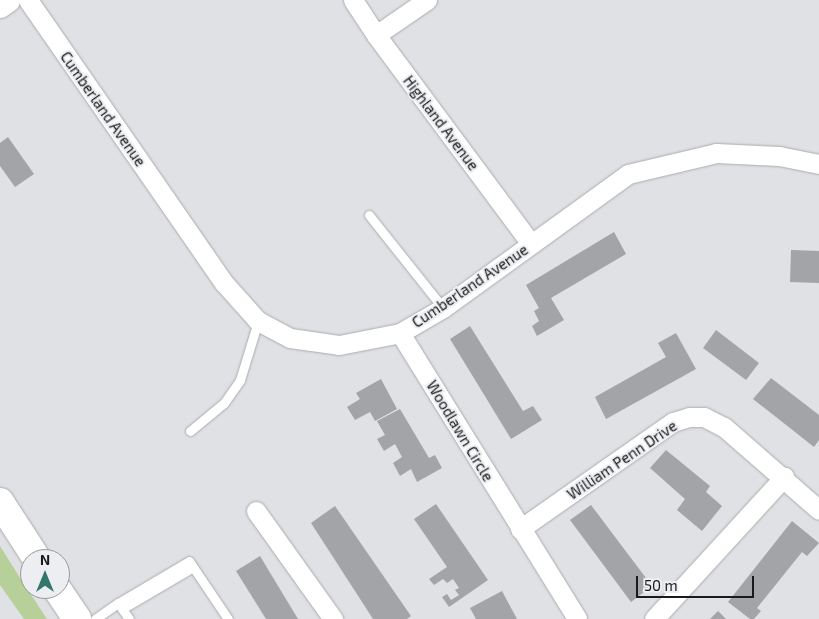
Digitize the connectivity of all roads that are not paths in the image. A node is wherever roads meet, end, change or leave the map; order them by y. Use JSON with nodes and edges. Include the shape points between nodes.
{"nodes":[{"id":1,"x":7,"y":0,"type":"edge"},
{"id":2,"x":28,"y":0,"type":"edge"},
{"id":3,"x":353,"y":0,"type":"edge"},
{"id":4,"x":427,"y":0,"type":"edge"},
{"id":5,"x":0,"y":5,"type":"edge"},
{"id":6,"x":376,"y":35,"type":"junction"},
{"id":7,"x":819,"y":164,"type":"edge"},
{"id":8,"x":369,"y":215,"type":"dead end"},
{"id":9,"x":531,"y":244,"type":"junction"},
{"id":10,"x":442,"y":308,"type":"junction"},
{"id":11,"x":258,"y":321,"type":"junction"},
{"id":12,"x":400,"y":333,"type":"junction"},
{"id":13,"x":190,"y":431,"type":"dead end"},
{"id":14,"x":784,"y":477,"type":"junction"},
{"id":15,"x":0,"y":502,"type":"edge"},
{"id":16,"x":256,"y":510,"type":"dead end"},
{"id":17,"x":819,"y":510,"type":"edge"},
{"id":18,"x":520,"y":529,"type":"junction"},
{"id":19,"x":31,"y":549,"type":"edge"},
{"id":20,"x":64,"y":599,"type":"edge"},
{"id":21,"x":120,"y":606,"type":"junction"},
{"id":22,"x":77,"y":619,"type":"edge"},
{"id":23,"x":95,"y":619,"type":"edge"},
{"id":24,"x":129,"y":619,"type":"edge"},
{"id":25,"x":228,"y":619,"type":"edge"},
{"id":26,"x":333,"y":619,"type":"edge"},
{"id":27,"x":576,"y":619,"type":"edge"},
{"id":28,"x":654,"y":619,"type":"edge"}],
"edges":[{"from":1,"to":5,"type":"street"},
{"from":2,"to":11,"type":"street","name":"Cumberland Avenue","via":[[224,283]]},
{"from":3,"to":6,"type":"street","name":"Highland Avenue"},
{"from":4,"to":6,"type":"street"},
{"from":6,"to":9,"type":"street","name":"Highland Avenue"},
{"from":7,"to":9,"type":"street","name":"Cumberland Avenue","via":[[779,156],[716,153],[628,174]]},
{"from":8,"to":10,"type":"lane"},
{"from":9,"to":10,"type":"street","name":"Cumberland Avenue"},
{"from":10,"to":12,"type":"street","name":"Cumberland Avenue"},
{"from":11,"to":12,"type":"street","name":"Cumberland Avenue","via":[[290,338],[339,345]]},
{"from":11,"to":13,"type":"lane","via":[[240,380],[224,403]]},
{"from":12,"to":18,"type":"street","name":"Woodlawn Circle"},
{"from":14,"to":17,"type":"street","name":"William Penn Drive"},
{"from":14,"to":18,"type":"street","name":"William Penn Drive","via":[[724,426],[704,417],[689,417],[673,422]]},
{"from":14,"to":28,"type":"street"},
{"from":15,"to":19,"type":"main road"},
{"from":16,"to":26,"type":"street"},
{"from":18,"to":27,"type":"street","name":"Woodlawn Circle"},
{"from":20,"to":22,"type":"main road"},
{"from":21,"to":23,"type":"lane"},
{"from":21,"to":24,"type":"lane"},
{"from":21,"to":25,"type":"lane","via":[[193,567]]}]}
